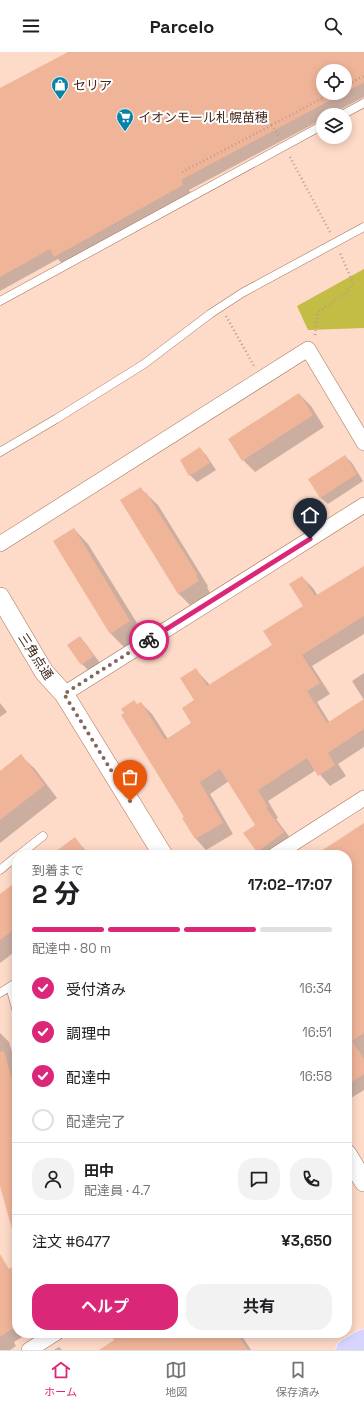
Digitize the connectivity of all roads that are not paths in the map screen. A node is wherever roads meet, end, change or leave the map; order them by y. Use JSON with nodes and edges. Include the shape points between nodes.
{"nodes":[{"id":1,"x":364,"y":103,"type":"edge"},
{"id":2,"x":352,"y":110,"type":"edge"},
{"id":3,"x":316,"y":129,"type":"edge"},
{"id":4,"x":364,"y":227,"type":"edge"},
{"id":5,"x":0,"y":301,"type":"edge"},
{"id":6,"x":364,"y":443,"type":"edge"},
{"id":7,"x":0,"y":452,"type":"edge"},
{"id":8,"x":364,"y":505,"type":"edge"},
{"id":9,"x":0,"y":544,"type":"edge"},
{"id":10,"x":0,"y":597,"type":"edge"},
{"id":11,"x":64,"y":694,"type":"junction"},
{"id":12,"x":364,"y":798,"type":"edge"},
{"id":13,"x":43,"y":836,"type":"dead end"},
{"id":14,"x":26,"y":850,"type":"edge"},
{"id":15,"x":160,"y":850,"type":"edge"},
{"id":16,"x":283,"y":850,"type":"edge"},
{"id":17,"x":12,"y":861,"type":"edge"},
{"id":18,"x":0,"y":870,"type":"edge"},
{"id":19,"x":12,"y":986,"type":"edge"},
{"id":20,"x":0,"y":993,"type":"edge"},
{"id":21,"x":352,"y":1162,"type":"edge"},
{"id":22,"x":364,"y":1182,"type":"edge"},
{"id":23,"x":48,"y":1338,"type":"edge"},
{"id":24,"x":364,"y":1340,"type":"edge"},
{"id":25,"x":29,"y":1350,"type":"edge"},
{"id":26,"x":347,"y":1350,"type":"edge"}],
"edges":[{"from":1,"to":2,"type":"lane"},
{"from":3,"to":5,"type":"lane"},
{"from":4,"to":7,"type":"lane","via":[[242,293],[144,364]]},
{"from":6,"to":9,"type":"street","via":[[308,349]]},
{"from":8,"to":11,"type":"street"},
{"from":10,"to":11,"type":"street","name":"三角点通","via":[[44,672]]},
{"from":11,"to":15,"type":"street","name":"三角点通"},
{"from":12,"to":16,"type":"street"},
{"from":13,"to":14,"type":"lane"},
{"from":17,"to":18,"type":"lane"},
{"from":19,"to":20,"type":"lane"},
{"from":21,"to":22,"type":"street"},
{"from":23,"to":25,"type":"street"},
{"from":24,"to":26,"type":"main road"}]}
